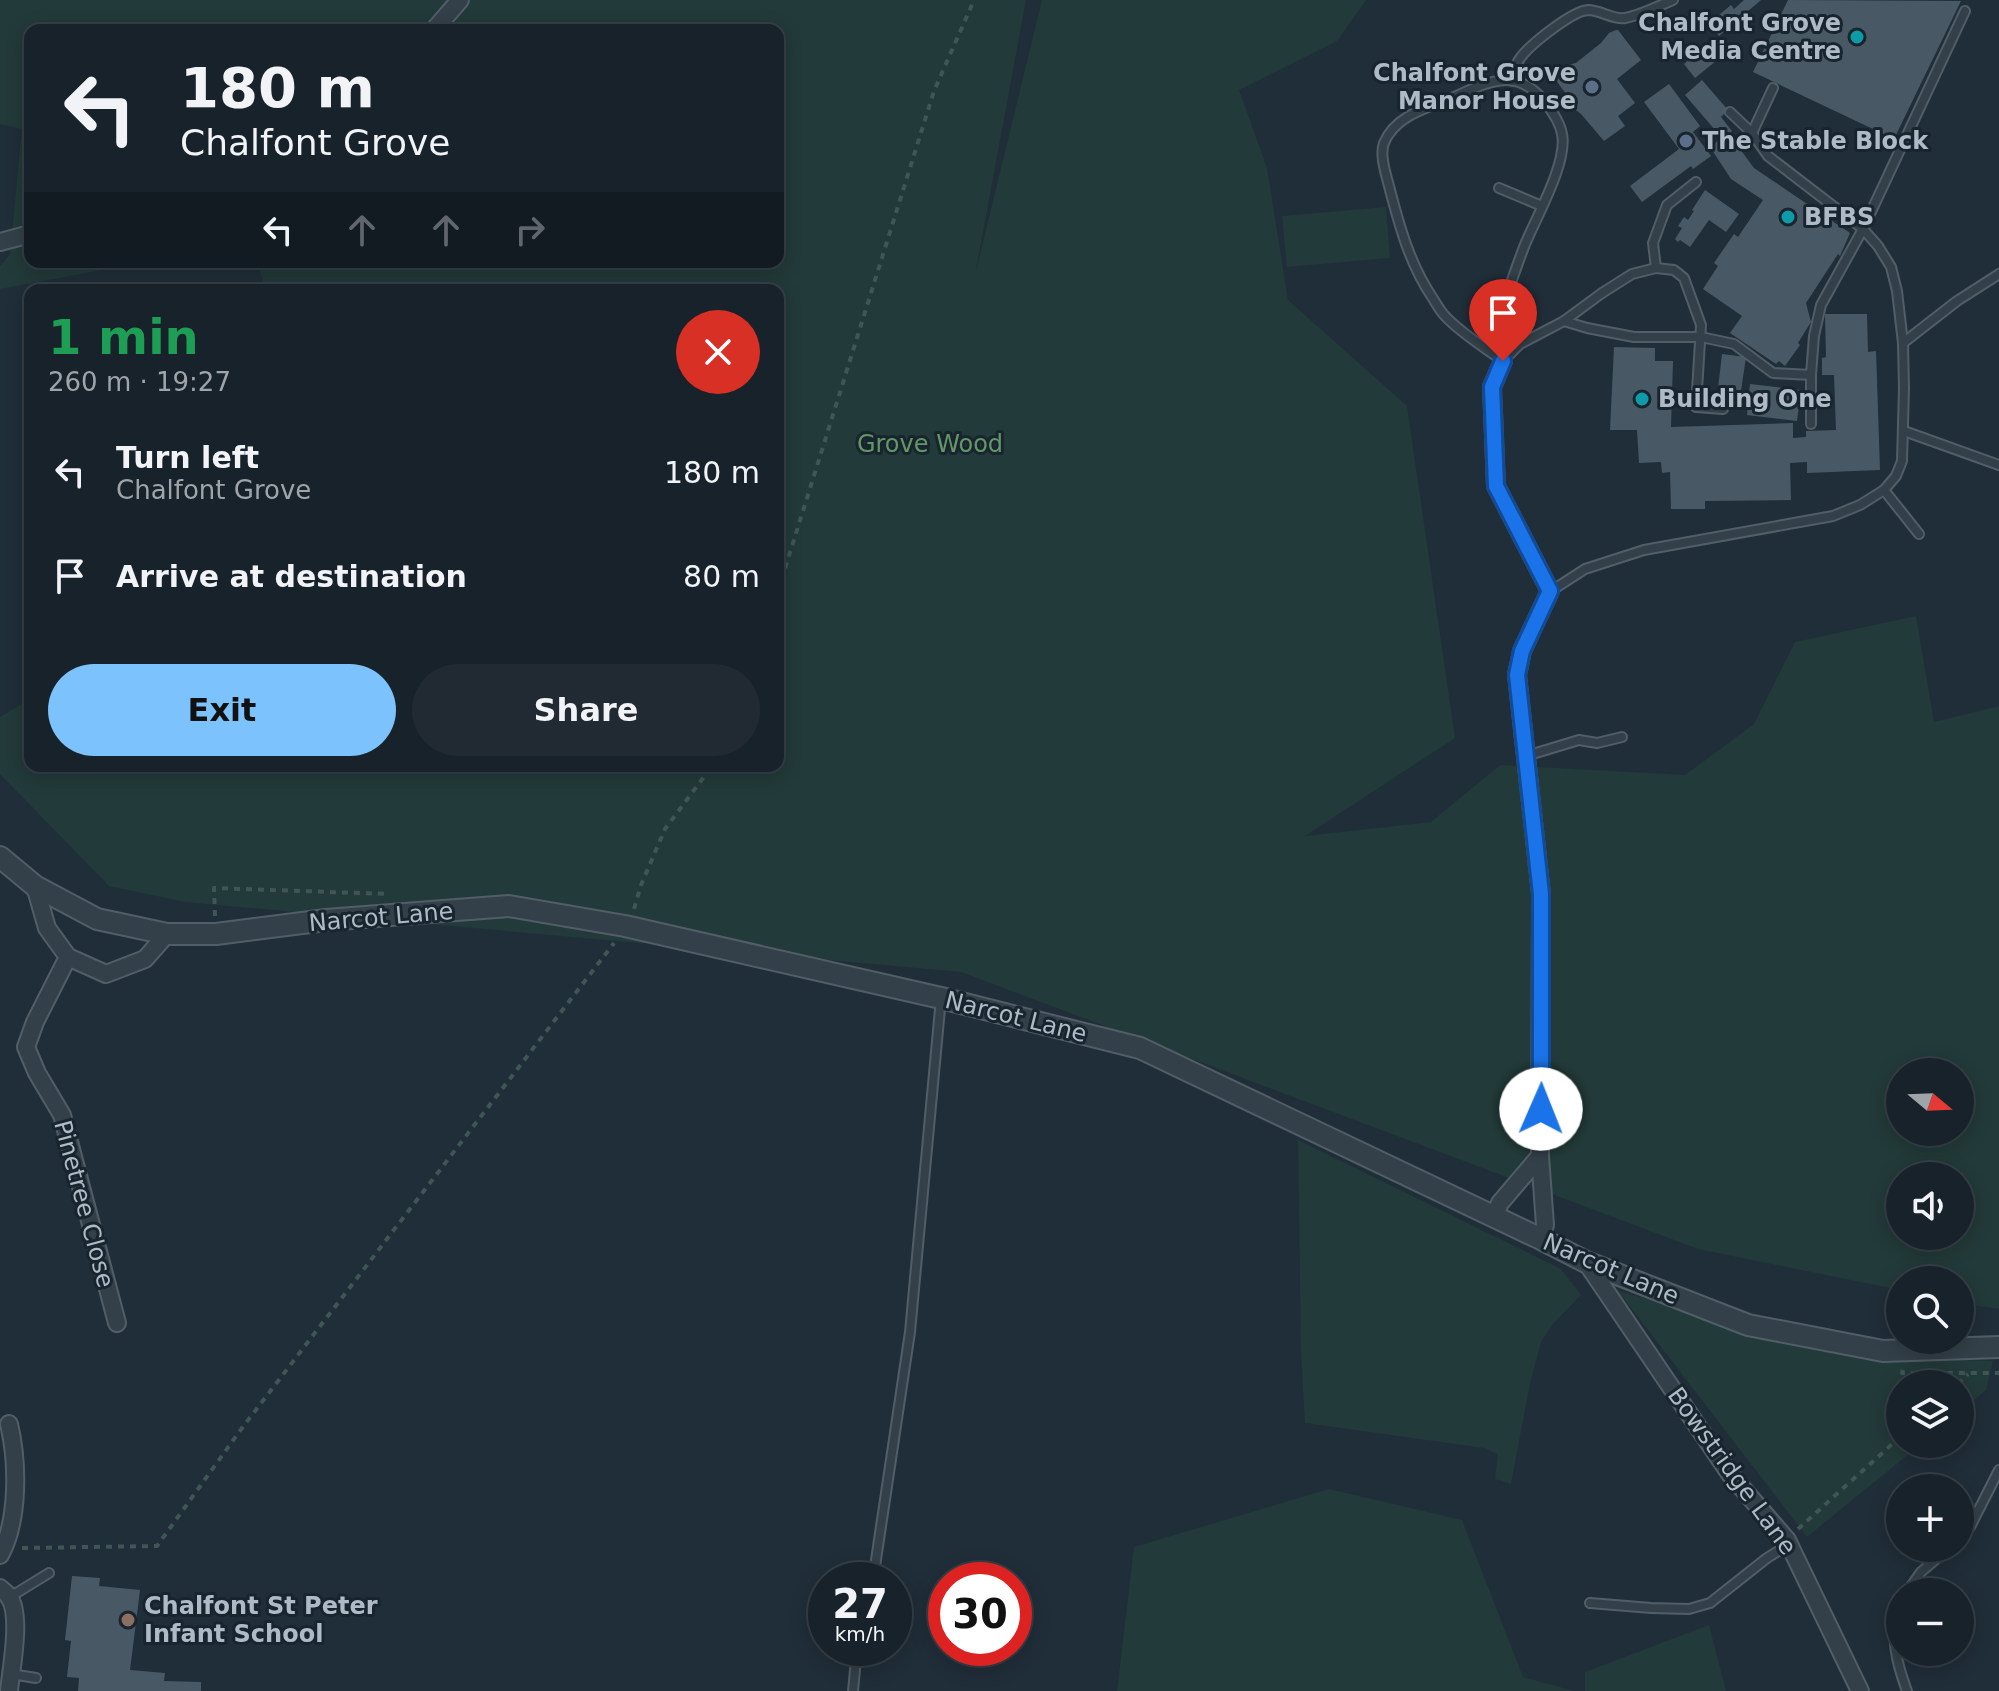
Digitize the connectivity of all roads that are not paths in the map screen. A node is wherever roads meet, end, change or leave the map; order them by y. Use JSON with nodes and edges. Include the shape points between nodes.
{"nodes":[{"id":1,"x":460,"y":0,"type":"edge"},
{"id":2,"x":1673,"y":0,"type":"edge"},
{"id":3,"x":1965,"y":11,"type":"dead end"},
{"id":4,"x":439,"y":24,"type":"edge"},
{"id":5,"x":1513,"y":81,"type":"junction"},
{"id":6,"x":1773,"y":88,"type":"dead end"},
{"id":7,"x":1730,"y":112,"type":"dead end"},
{"id":8,"x":1752,"y":133,"type":"junction"},
{"id":9,"x":1696,"y":182,"type":"dead end"},
{"id":10,"x":1499,"y":188,"type":"dead end"},
{"id":11,"x":1542,"y":206,"type":"junction"},
{"id":12,"x":1863,"y":229,"type":"junction"},
{"id":13,"x":24,"y":236,"type":"edge"},
{"id":14,"x":0,"y":242,"type":"edge"},
{"id":15,"x":1656,"y":268,"type":"junction"},
{"id":16,"x":1999,"y":274,"type":"edge"},
{"id":17,"x":1564,"y":321,"type":"junction"},
{"id":18,"x":1701,"y":337,"type":"junction"},
{"id":19,"x":1903,"y":343,"type":"junction"},
{"id":20,"x":1488,"y":350,"type":"junction"},
{"id":21,"x":1503,"y":361,"type":"junction"},
{"id":22,"x":1811,"y":375,"type":"junction"},
{"id":23,"x":1723,"y":409,"type":"dead end"},
{"id":24,"x":1811,"y":424,"type":"dead end"},
{"id":25,"x":1904,"y":431,"type":"junction"},
{"id":26,"x":1999,"y":465,"type":"edge"},
{"id":27,"x":1884,"y":490,"type":"junction"},
{"id":28,"x":1919,"y":534,"type":"dead end"},
{"id":29,"x":1550,"y":591,"type":"junction"},
{"id":30,"x":1622,"y":737,"type":"dead end"},
{"id":31,"x":1526,"y":756,"type":"junction"},
{"id":32,"x":0,"y":857,"type":"edge"},
{"id":33,"x":35,"y":886,"type":"junction"},
{"id":34,"x":167,"y":934,"type":"junction"},
{"id":35,"x":68,"y":957,"type":"junction"},
{"id":36,"x":941,"y":998,"type":"junction"},
{"id":37,"x":1540,"y":1156,"type":"junction"},
{"id":38,"x":1494,"y":1216,"type":"junction"},
{"id":39,"x":1541,"y":1239,"type":"junction"},
{"id":40,"x":1586,"y":1262,"type":"junction"},
{"id":41,"x":117,"y":1323,"type":"dead end"},
{"id":42,"x":1999,"y":1347,"type":"edge"},
{"id":43,"x":9,"y":1424,"type":"dead end"},
{"id":44,"x":1999,"y":1470,"type":"edge"},
{"id":45,"x":1974,"y":1519,"type":"edge"},
{"id":46,"x":1788,"y":1543,"type":"junction"},
{"id":47,"x":2,"y":1552,"type":"edge"},
{"id":48,"x":876,"y":1562,"type":"edge"},
{"id":49,"x":1933,"y":1562,"type":"edge"},
{"id":50,"x":49,"y":1573,"type":"dead end"},
{"id":51,"x":1917,"y":1578,"type":"edge"},
{"id":52,"x":5,"y":1593,"type":"edge"},
{"id":53,"x":1590,"y":1603,"type":"dead end"},
{"id":54,"x":855,"y":1666,"type":"edge"},
{"id":55,"x":1898,"y":1666,"type":"edge"},
{"id":56,"x":36,"y":1678,"type":"dead end"},
{"id":57,"x":10,"y":1682,"type":"edge"},
{"id":58,"x":853,"y":1691,"type":"edge"},
{"id":59,"x":1860,"y":1691,"type":"edge"},
{"id":60,"x":1907,"y":1691,"type":"edge"}],
"edges":[{"from":1,"to":4,"type":"street"},
{"from":2,"to":5,"type":"lane","via":[[1626,18],[1577,13],[1522,55]]},
{"from":3,"to":12,"type":"lane"},
{"from":5,"to":11,"type":"lane","via":[[1540,96],[1562,133],[1557,172]]},
{"from":5,"to":20,"type":"lane","via":[[1494,80],[1404,118],[1382,146],[1401,233],[1419,277],[1445,316]]},
{"from":6,"to":8,"type":"lane"},
{"from":7,"to":8,"type":"lane"},
{"from":8,"to":12,"type":"lane","via":[[1768,156]]},
{"from":9,"to":15,"type":"lane","via":[[1667,205],[1653,243]]},
{"from":10,"to":11,"type":"lane"},
{"from":11,"to":20,"type":"lane"},
{"from":12,"to":19,"type":"lane","via":[[1891,267]]},
{"from":12,"to":22,"type":"lane","via":[[1821,305]]},
{"from":13,"to":14,"type":"street"},
{"from":15,"to":17,"type":"lane","via":[[1632,274]]},
{"from":15,"to":18,"type":"lane","via":[[1674,270],[1684,278]]},
{"from":16,"to":19,"type":"lane"},
{"from":17,"to":18,"type":"lane","via":[[1634,337]]},
{"from":17,"to":21,"type":"lane","via":[[1520,344]]},
{"from":18,"to":22,"type":"lane","via":[[1734,344],[1773,373]]},
{"from":18,"to":23,"type":"lane","via":[[1696,407]]},
{"from":19,"to":25,"type":"lane"},
{"from":20,"to":21,"type":"lane"},
{"from":21,"to":29,"type":"street","via":[[1492,387],[1496,486]]},
{"from":22,"to":24,"type":"lane"},
{"from":25,"to":26,"type":"lane"},
{"from":25,"to":27,"type":"lane","via":[[1902,461]]},
{"from":27,"to":28,"type":"lane"},
{"from":27,"to":29,"type":"lane","via":[[1833,516],[1616,558],[1585,569]]},
{"from":29,"to":31,"type":"street","via":[[1522,651],[1517,675]]},
{"from":30,"to":31,"type":"lane","via":[[1597,743],[1579,740]]},
{"from":31,"to":37,"type":"street","via":[[1541,894]]},
{"from":32,"to":33,"type":"street","name":"Narcot Lane"},
{"from":33,"to":34,"type":"street","name":"Narcot Lane","via":[[97,919]]},
{"from":33,"to":35,"type":"street","via":[[47,928]]},
{"from":34,"to":35,"type":"street","via":[[145,959],[106,974]]},
{"from":34,"to":36,"type":"street","name":"Narcot Lane","via":[[509,906],[629,917]]},
{"from":35,"to":41,"type":"street","name":"Pinetree Close","via":[[26,1047],[62,1115]]},
{"from":36,"to":38,"type":"street","name":"Narcot Lane","via":[[1140,1048]]},
{"from":36,"to":48,"type":"lane","via":[[910,1332]]},
{"from":37,"to":38,"type":"street"},
{"from":37,"to":39,"type":"street","via":[[1545,1225]]},
{"from":38,"to":39,"type":"street","name":"Narcot Lane"},
{"from":39,"to":40,"type":"street","name":"Narcot Lane"},
{"from":40,"to":42,"type":"street","name":"Narcot Lane","via":[[1748,1325],[1883,1351]]},
{"from":40,"to":46,"type":"street","name":"Bowstridge Lane","via":[[1730,1474]]},
{"from":43,"to":47,"type":"street","via":[[15,1482]]},
{"from":44,"to":45,"type":"lane"},
{"from":46,"to":53,"type":"lane","via":[[1710,1603],[1689,1609]]},
{"from":46,"to":59,"type":"street","name":"Bowstridge Lane"},
{"from":49,"to":51,"type":"lane"},
{"from":50,"to":52,"type":"lane"},
{"from":52,"to":57,"type":"street","via":[[15,1610]]},
{"from":54,"to":58,"type":"lane"},
{"from":55,"to":60,"type":"lane"},
{"from":56,"to":57,"type":"lane"}]}
